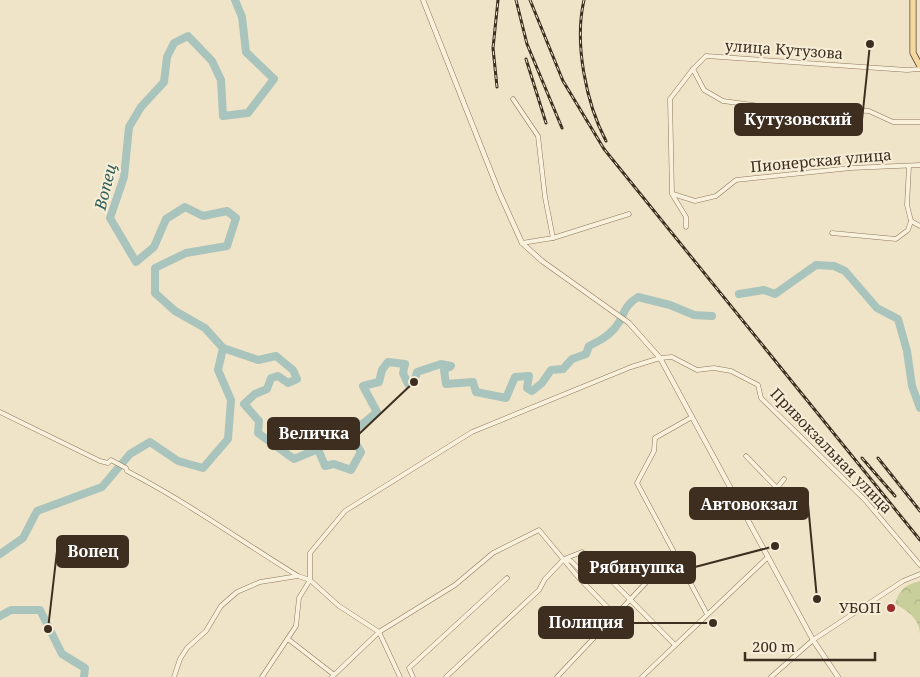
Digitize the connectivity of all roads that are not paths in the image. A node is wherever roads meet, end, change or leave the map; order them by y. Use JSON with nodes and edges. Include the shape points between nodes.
{"nodes":[{"id":1,"x":423,"y":0,"type":"edge"},
{"id":2,"x":913,"y":0,"type":"edge"},
{"id":3,"x":920,"y":67,"type":"edge"},
{"id":4,"x":693,"y":69,"type":"junction"},
{"id":5,"x":513,"y":99,"type":"dead end"},
{"id":6,"x":920,"y":122,"type":"edge"},
{"id":7,"x":920,"y":165,"type":"edge"},
{"id":8,"x":909,"y":166,"type":"junction"},
{"id":9,"x":672,"y":194,"type":"junction"},
{"id":10,"x":629,"y":214,"type":"dead end"},
{"id":11,"x":911,"y":221,"type":"junction"},
{"id":12,"x":920,"y":226,"type":"edge"},
{"id":13,"x":686,"y":227,"type":"dead end"},
{"id":14,"x":832,"y":233,"type":"dead end"},
{"id":15,"x":552,"y":238,"type":"junction"},
{"id":16,"x":522,"y":243,"type":"junction"},
{"id":17,"x":660,"y":358,"type":"junction"},
{"id":18,"x":0,"y":412,"type":"edge"},
{"id":19,"x":692,"y":417,"type":"junction"},
{"id":20,"x":746,"y":456,"type":"dead end"},
{"id":21,"x":784,"y":480,"type":"dead end"},
{"id":22,"x":777,"y":488,"type":"junction"},
{"id":23,"x":743,"y":510,"type":"junction"},
{"id":24,"x":674,"y":553,"type":"junction"},
{"id":25,"x":768,"y":557,"type":"junction"},
{"id":26,"x":564,"y":559,"type":"junction"},
{"id":27,"x":920,"y":565,"type":"edge"},
{"id":28,"x":592,"y":567,"type":"junction"},
{"id":29,"x":920,"y":574,"type":"edge"},
{"id":30,"x":298,"y":576,"type":"junction"},
{"id":31,"x":507,"y":578,"type":"dead end"},
{"id":32,"x":310,"y":580,"type":"junction"},
{"id":33,"x":631,"y":599,"type":"junction"},
{"id":34,"x":707,"y":614,"type":"junction"},
{"id":35,"x":616,"y":616,"type":"junction"},
{"id":36,"x":380,"y":632,"type":"junction"},
{"id":37,"x":288,"y":639,"type":"junction"},
{"id":38,"x":813,"y":640,"type":"junction"},
{"id":39,"x":675,"y":645,"type":"junction"},
{"id":40,"x":332,"y":675,"type":"edge"},
{"id":41,"x":174,"y":677,"type":"edge"},
{"id":42,"x":262,"y":677,"type":"edge"},
{"id":43,"x":400,"y":677,"type":"edge"},
{"id":44,"x":413,"y":677,"type":"edge"},
{"id":45,"x":446,"y":677,"type":"edge"},
{"id":46,"x":557,"y":677,"type":"edge"},
{"id":47,"x":642,"y":677,"type":"edge"},
{"id":48,"x":771,"y":677,"type":"edge"},
{"id":49,"x":838,"y":677,"type":"edge"}],
"edges":[{"from":1,"to":16,"type":"street","via":[[498,192]]},
{"from":2,"to":3,"type":"main road","via":[[913,53]]},
{"from":3,"to":4,"type":"street","name":"улица Кутузова","via":[[907,70],[706,56]]},
{"from":4,"to":6,"type":"street","via":[[704,90],[723,101],[768,107],[869,111],[892,122]]},
{"from":4,"to":9,"type":"street","name":"улица Кутузова","via":[[670,99]]},
{"from":5,"to":15,"type":"street","via":[[538,136]]},
{"from":7,"to":8,"type":"street","name":"Пионерская улица"},
{"from":8,"to":9,"type":"street","name":"Пионерская улица","via":[[851,168],[736,180],[716,196],[695,202]]},
{"from":8,"to":11,"type":"street","via":[[906,182]]},
{"from":9,"to":13,"type":"street","via":[[686,217]]},
{"from":10,"to":15,"type":"street"},
{"from":11,"to":12,"type":"street"},
{"from":11,"to":14,"type":"street","via":[[908,230],[896,239]]},
{"from":15,"to":16,"type":"street"},
{"from":16,"to":17,"type":"street","via":[[629,323]]},
{"from":17,"to":19,"type":"street"},
{"from":17,"to":27,"type":"street","name":"Привокзальная улица","via":[[672,357],[697,370],[731,371],[758,385],[761,398],[866,500]]},
{"from":17,"to":32,"type":"street","via":[[472,432],[345,511],[310,553]]},
{"from":18,"to":30,"type":"street","via":[[100,461],[108,463],[111,460],[127,472],[172,494]]},
{"from":19,"to":23,"type":"street"},
{"from":19,"to":24,"type":"street","via":[[655,438],[654,452],[637,483]]},
{"from":20,"to":22,"type":"street"},
{"from":21,"to":22,"type":"street"},
{"from":22,"to":23,"type":"street"},
{"from":23,"to":25,"type":"street"},
{"from":24,"to":33,"type":"street"},
{"from":24,"to":34,"type":"street"},
{"from":25,"to":34,"type":"street"},
{"from":25,"to":38,"type":"street"},
{"from":26,"to":28,"type":"street","via":[[582,572]]},
{"from":26,"to":28,"type":"street","via":[[582,552]]},
{"from":26,"to":35,"type":"street"},
{"from":26,"to":36,"type":"street","via":[[539,530],[493,553],[455,585]]},
{"from":26,"to":45,"type":"street","via":[[545,579],[540,590]]},
{"from":28,"to":33,"type":"street","via":[[598,567]]},
{"from":29,"to":38,"type":"street","via":[[903,581]]},
{"from":30,"to":32,"type":"street"},
{"from":30,"to":41,"type":"street","via":[[260,582],[237,592],[222,606],[206,631],[187,648]]},
{"from":31,"to":44,"type":"street","via":[[409,668]]},
{"from":32,"to":36,"type":"street","via":[[339,606]]},
{"from":32,"to":37,"type":"street","via":[[299,598],[296,626]]},
{"from":33,"to":35,"type":"street"},
{"from":33,"to":39,"type":"street"},
{"from":34,"to":39,"type":"street"},
{"from":35,"to":46,"type":"street"},
{"from":36,"to":40,"type":"street"},
{"from":36,"to":43,"type":"street"},
{"from":37,"to":40,"type":"street"},
{"from":37,"to":42,"type":"street"},
{"from":38,"to":48,"type":"street"},
{"from":38,"to":49,"type":"street"},
{"from":39,"to":47,"type":"street"}]}
